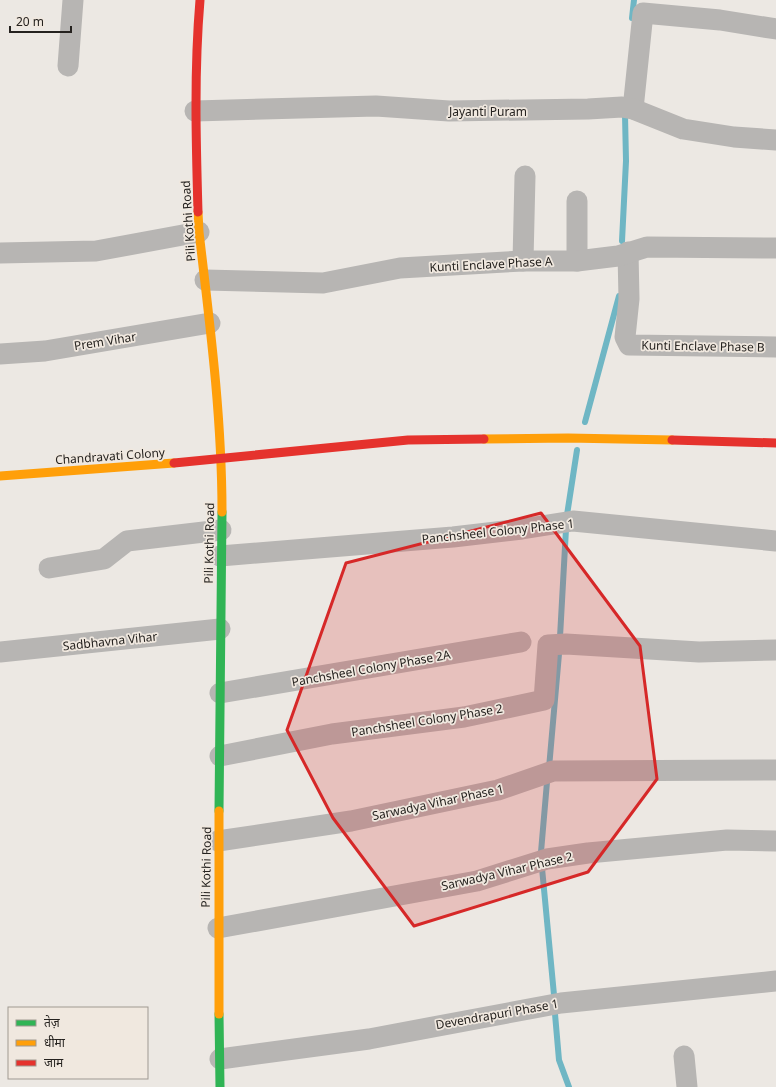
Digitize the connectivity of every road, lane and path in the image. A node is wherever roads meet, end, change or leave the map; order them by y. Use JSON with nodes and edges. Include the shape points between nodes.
{"nodes":[{"id":1,"x":73,"y":0,"type":"edge"},
{"id":2,"x":200,"y":0,"type":"edge"},
{"id":3,"x":776,"y":29,"type":"edge"},
{"id":4,"x":68,"y":66,"type":"dead end"},
{"id":5,"x":634,"y":109,"type":"junction"},
{"id":6,"x":195,"y":110,"type":"junction"},
{"id":7,"x":776,"y":140,"type":"edge"},
{"id":8,"x":525,"y":176,"type":"dead end"},
{"id":9,"x":577,"y":201,"type":"dead end"},
{"id":10,"x":199,"y":232,"type":"junction"},
{"id":11,"x":776,"y":248,"type":"edge"},
{"id":12,"x":628,"y":252,"type":"junction"},
{"id":13,"x":0,"y":253,"type":"edge"},
{"id":14,"x":523,"y":261,"type":"junction"},
{"id":15,"x":577,"y":261,"type":"junction"},
{"id":16,"x":205,"y":280,"type":"junction"},
{"id":17,"x":210,"y":323,"type":"junction"},
{"id":18,"x":776,"y":347,"type":"edge"},
{"id":19,"x":0,"y":354,"type":"edge"},
{"id":20,"x":776,"y":443,"type":"edge"},
{"id":21,"x":222,"y":460,"type":"junction"},
{"id":22,"x":0,"y":476,"type":"edge"},
{"id":23,"x":221,"y":530,"type":"junction"},
{"id":24,"x":776,"y":541,"type":"edge"},
{"id":25,"x":220,"y":556,"type":"junction"},
{"id":26,"x":49,"y":568,"type":"dead end"},
{"id":27,"x":220,"y":629,"type":"junction"},
{"id":28,"x":521,"y":642,"type":"dead end"},
{"id":29,"x":776,"y":650,"type":"edge"},
{"id":30,"x":0,"y":652,"type":"edge"},
{"id":31,"x":220,"y":693,"type":"junction"},
{"id":32,"x":220,"y":756,"type":"junction"},
{"id":33,"x":776,"y":770,"type":"edge"},
{"id":34,"x":218,"y":841,"type":"junction"},
{"id":35,"x":776,"y":841,"type":"edge"},
{"id":36,"x":218,"y":928,"type":"junction"},
{"id":37,"x":776,"y":981,"type":"edge"},
{"id":38,"x":684,"y":1056,"type":"dead end"},
{"id":39,"x":220,"y":1059,"type":"junction"},
{"id":40,"x":220,"y":1087,"type":"edge"},
{"id":41,"x":687,"y":1087,"type":"edge"}],
"edges":[{"from":1,"to":4,"type":"street"},
{"from":2,"to":6,"type":"street","name":"Pili Kothi Road"},
{"from":3,"to":5,"type":"street","via":[[720,20],[643,13]]},
{"from":5,"to":6,"type":"street","name":"Jayanti Puram","via":[[622,107],[449,111],[376,106]]},
{"from":5,"to":7,"type":"street","name":"Jayanti Puram","via":[[683,129]]},
{"from":6,"to":10,"type":"street","name":"Pili Kothi Road"},
{"from":8,"to":14,"type":"street"},
{"from":9,"to":15,"type":"street"},
{"from":10,"to":13,"type":"street","via":[[96,251]]},
{"from":10,"to":16,"type":"street","name":"Pili Kothi Road"},
{"from":11,"to":12,"type":"street","name":"Kunti Enclave Phase A","via":[[648,247]]},
{"from":12,"to":15,"type":"street","name":"Kunti Enclave Phase A","via":[[618,256]]},
{"from":12,"to":18,"type":"street","name":"Kunti Enclave Phase B","via":[[629,299],[625,337],[629,345]]},
{"from":14,"to":15,"type":"street","name":"Kunti Enclave Phase A"},
{"from":14,"to":16,"type":"street","name":"Kunti Enclave Phase A","via":[[400,268],[362,277],[323,282]]},
{"from":16,"to":17,"type":"street","name":"Pili Kothi Road"},
{"from":17,"to":19,"type":"street","name":"Prem Vihar","via":[[45,351]]},
{"from":17,"to":21,"type":"street","name":"Pili Kothi Road"},
{"from":20,"to":21,"type":"street","name":"Chandravati Colony","via":[[568,438],[408,440]]},
{"from":21,"to":22,"type":"street","name":"Chandravati Colony"},
{"from":21,"to":23,"type":"street","name":"Pili Kothi Road"},
{"from":23,"to":25,"type":"street","name":"Pili Kothi Road"},
{"from":23,"to":26,"type":"street","via":[[127,541],[104,559]]},
{"from":24,"to":25,"type":"street","name":"Panchsheel Colony Phase 1","via":[[573,521],[453,537]]},
{"from":25,"to":27,"type":"street","name":"Pili Kothi Road"},
{"from":27,"to":30,"type":"street","name":"Sadbhavna Vihar"},
{"from":27,"to":31,"type":"street","name":"Pili Kothi Road"},
{"from":28,"to":31,"type":"street","name":"Panchsheel Colony Phase 2A"},
{"from":29,"to":32,"type":"street","name":"Panchsheel Colony Phase 2","via":[[698,652],[548,645],[544,700],[464,717],[332,734]]},
{"from":31,"to":32,"type":"street","name":"Pili Kothi Road"},
{"from":32,"to":34,"type":"street","name":"Pili Kothi Road"},
{"from":33,"to":34,"type":"street","name":"Sarwadya Vihar Phase 1","via":[[553,771],[498,790],[351,821]]},
{"from":34,"to":36,"type":"street","name":"Pili Kothi Road"},
{"from":35,"to":36,"type":"street","name":"Sarwadya Vihar Phase 2","via":[[727,840],[547,859],[477,881]]},
{"from":36,"to":39,"type":"street","name":"Pili Kothi Road"},
{"from":37,"to":39,"type":"street","name":"Devendrapuri Phase 1","via":[[560,1003],[369,1039]]},
{"from":38,"to":41,"type":"street"},
{"from":39,"to":40,"type":"street","name":"Pili Kothi Road"}]}
